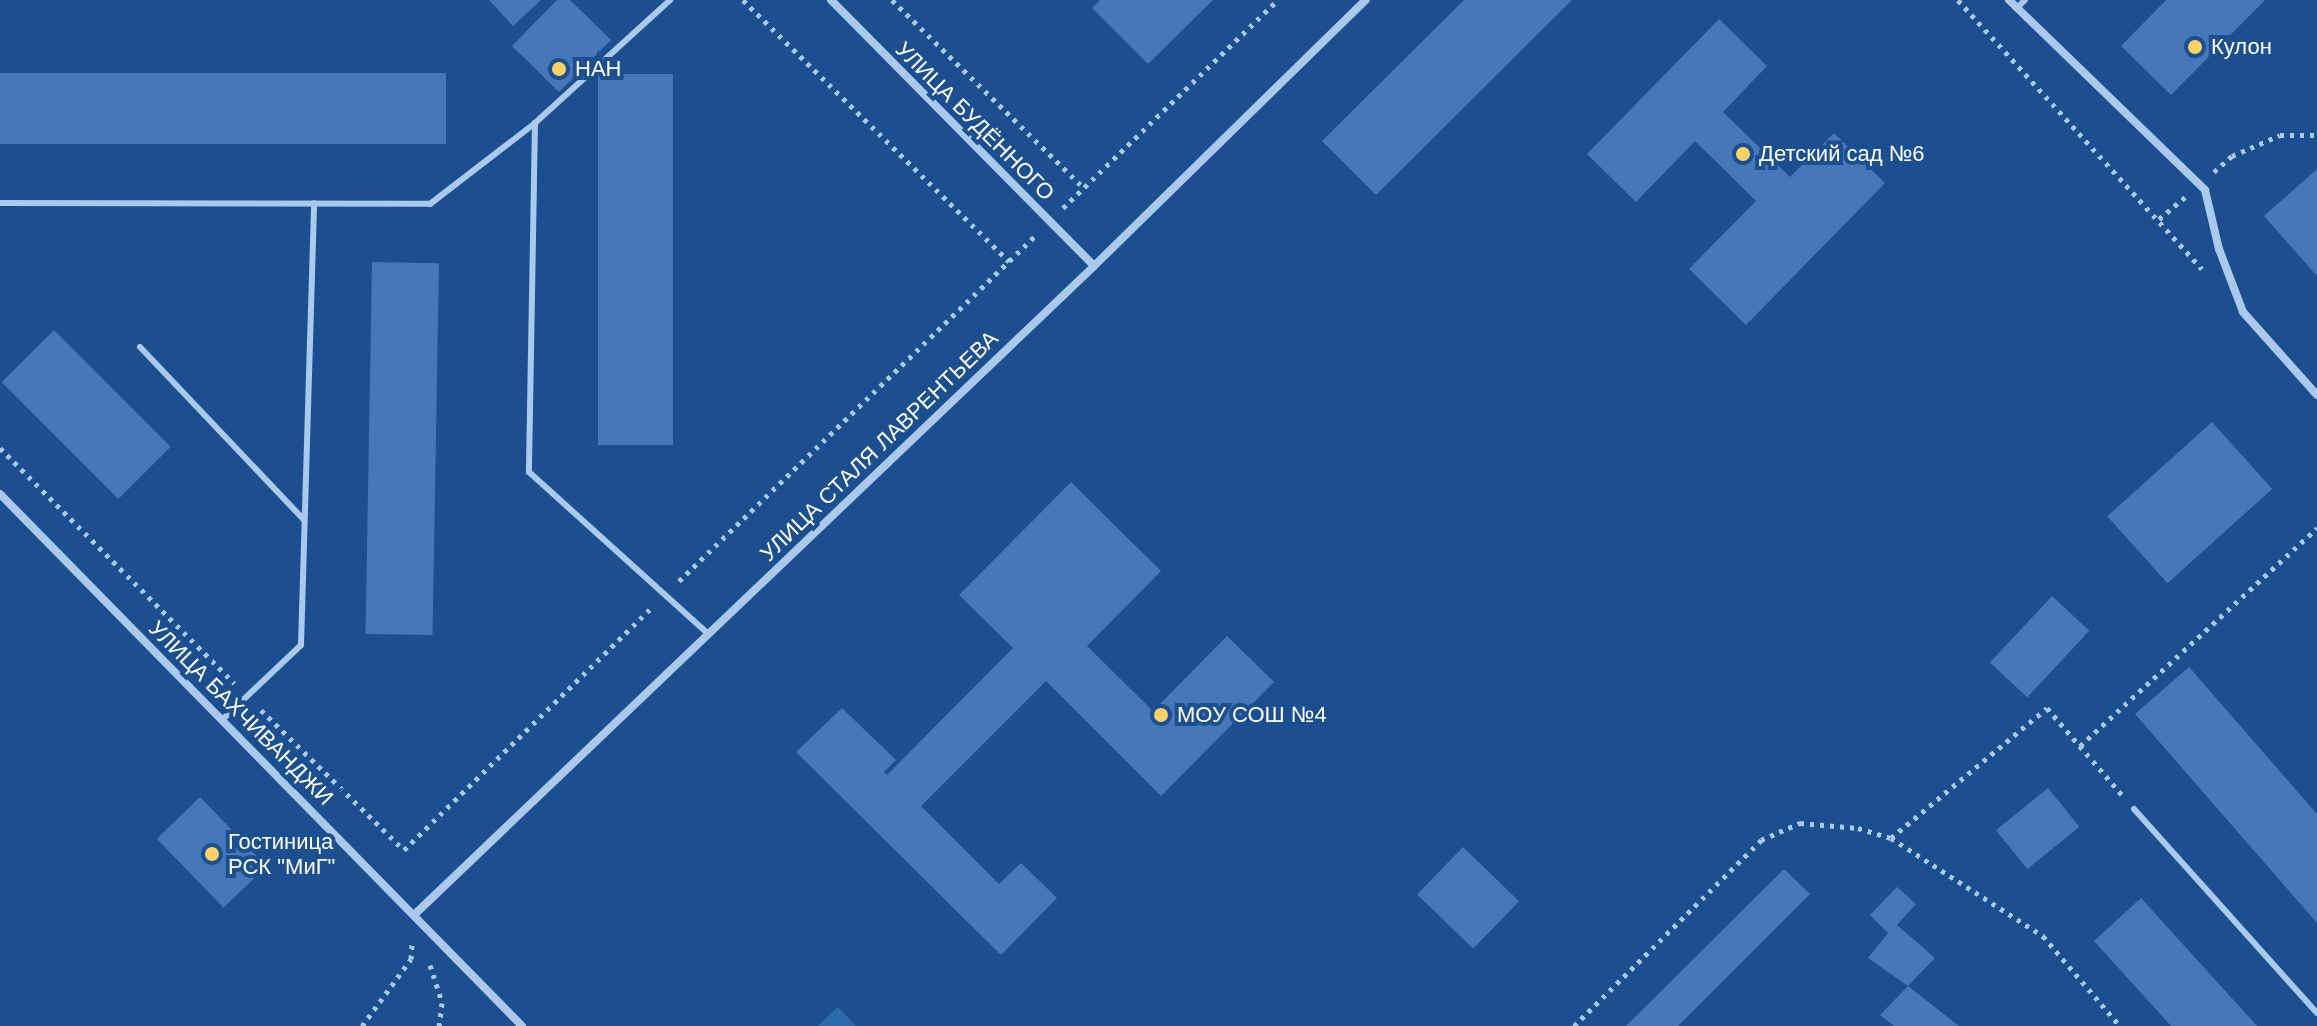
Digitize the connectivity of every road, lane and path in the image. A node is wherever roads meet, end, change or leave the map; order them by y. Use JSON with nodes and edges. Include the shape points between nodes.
{"nodes":[{"id":1,"x":670,"y":0,"type":"edge"},
{"id":2,"x":743,"y":0,"type":"edge"},
{"id":3,"x":831,"y":0,"type":"edge"},
{"id":4,"x":892,"y":0,"type":"edge"},
{"id":5,"x":1278,"y":0,"type":"edge"},
{"id":6,"x":1366,"y":0,"type":"edge"},
{"id":7,"x":1958,"y":0,"type":"edge"},
{"id":8,"x":2009,"y":0,"type":"edge"},
{"id":9,"x":2025,"y":0,"type":"edge"},
{"id":10,"x":2017,"y":8,"type":"junction"},
{"id":11,"x":535,"y":123,"type":"junction"},
{"id":12,"x":2317,"y":135,"type":"edge"},
{"id":13,"x":2211,"y":174,"type":"dead end"},
{"id":14,"x":1084,"y":188,"type":"junction"},
{"id":15,"x":2190,"y":192,"type":"dead end"},
{"id":16,"x":0,"y":203,"type":"edge"},
{"id":17,"x":314,"y":203,"type":"junction"},
{"id":18,"x":2159,"y":219,"type":"junction"},
{"id":19,"x":1049,"y":222,"type":"junction"},
{"id":20,"x":1009,"y":261,"type":"junction"},
{"id":21,"x":1094,"y":266,"type":"junction"},
{"id":22,"x":2209,"y":282,"type":"dead end"},
{"id":23,"x":140,"y":347,"type":"dead end"},
{"id":24,"x":2317,"y":395,"type":"edge"},
{"id":25,"x":0,"y":448,"type":"edge"},
{"id":26,"x":0,"y":494,"type":"edge"},
{"id":27,"x":304,"y":520,"type":"junction"},
{"id":28,"x":2317,"y":528,"type":"edge"},
{"id":29,"x":665,"y":595,"type":"junction"},
{"id":30,"x":708,"y":634,"type":"junction"},
{"id":31,"x":247,"y":697,"type":"junction"},
{"id":32,"x":222,"y":720,"type":"junction"},
{"id":33,"x":2080,"y":746,"type":"junction"},
{"id":34,"x":2134,"y":809,"type":"joint"},
{"id":35,"x":1891,"y":838,"type":"junction"},
{"id":36,"x":414,"y":915,"type":"junction"},
{"id":37,"x":428,"y":959,"type":"dead end"},
{"id":38,"x":2317,"y":1013,"type":"edge"},
{"id":39,"x":362,"y":1026,"type":"edge"},
{"id":40,"x":439,"y":1026,"type":"edge"},
{"id":41,"x":522,"y":1026,"type":"edge"},
{"id":42,"x":1574,"y":1026,"type":"edge"},
{"id":43,"x":2120,"y":1026,"type":"edge"}],
"edges":[{"from":1,"to":11,"type":"lane"},
{"from":2,"to":20,"type":"path"},
{"from":3,"to":19,"type":"street","name":"УЛИЦА БУДЁННОГО"},
{"from":4,"to":14,"type":"path"},
{"from":5,"to":14,"type":"path"},
{"from":6,"to":21,"type":"street","name":"УЛИЦА СТАЛЯ ЛАВРЕНТЬЕВА"},
{"from":7,"to":18,"type":"path"},
{"from":8,"to":10,"type":"street"},
{"from":9,"to":10,"type":"lane"},
{"from":10,"to":24,"type":"street","via":[[2205,190],[2219,249],[2243,312]]},
{"from":11,"to":17,"type":"lane","via":[[430,204]]},
{"from":11,"to":29,"type":"lane","via":[[529,472]]},
{"from":12,"to":13,"type":"path","via":[[2280,135],[2232,156]]},
{"from":14,"to":19,"type":"path"},
{"from":15,"to":18,"type":"path"},
{"from":16,"to":17,"type":"lane"},
{"from":17,"to":27,"type":"lane"},
{"from":18,"to":22,"type":"path"},
{"from":19,"to":20,"type":"path"},
{"from":19,"to":21,"type":"street","name":"УЛИЦА БУДЁННОГО"},
{"from":20,"to":29,"type":"path"},
{"from":21,"to":30,"type":"street","name":"УЛИЦА СТАЛЯ ЛАВРЕНТЬЕВА"},
{"from":23,"to":27,"type":"lane"},
{"from":25,"to":31,"type":"path"},
{"from":26,"to":32,"type":"street","name":"УЛИЦА БАХЧИВАНДЖИ"},
{"from":27,"to":31,"type":"lane","via":[[301,645]]},
{"from":28,"to":33,"type":"path"},
{"from":29,"to":30,"type":"lane"},
{"from":29,"to":31,"type":"path","via":[[404,850]]},
{"from":30,"to":36,"type":"street","name":"УЛИЦА СТАЛЯ ЛАВРЕНТЬЕВА"},
{"from":31,"to":32,"type":"lane"},
{"from":32,"to":36,"type":"street","name":"УЛИЦА БАХЧИВАНДЖИ"},
{"from":33,"to":34,"type":"path"},
{"from":33,"to":35,"type":"path","via":[[2047,708]]},
{"from":34,"to":38,"type":"lane"},
{"from":35,"to":42,"type":"path","via":[[1858,828],[1800,823],[1761,840]]},
{"from":35,"to":43,"type":"path","via":[[2043,936]]},
{"from":36,"to":39,"type":"path","via":[[411,959]]},
{"from":36,"to":41,"type":"street","name":"УЛИЦА БАХЧИВАНДЖИ"},
{"from":37,"to":40,"type":"path","via":[[442,1003]]}]}
